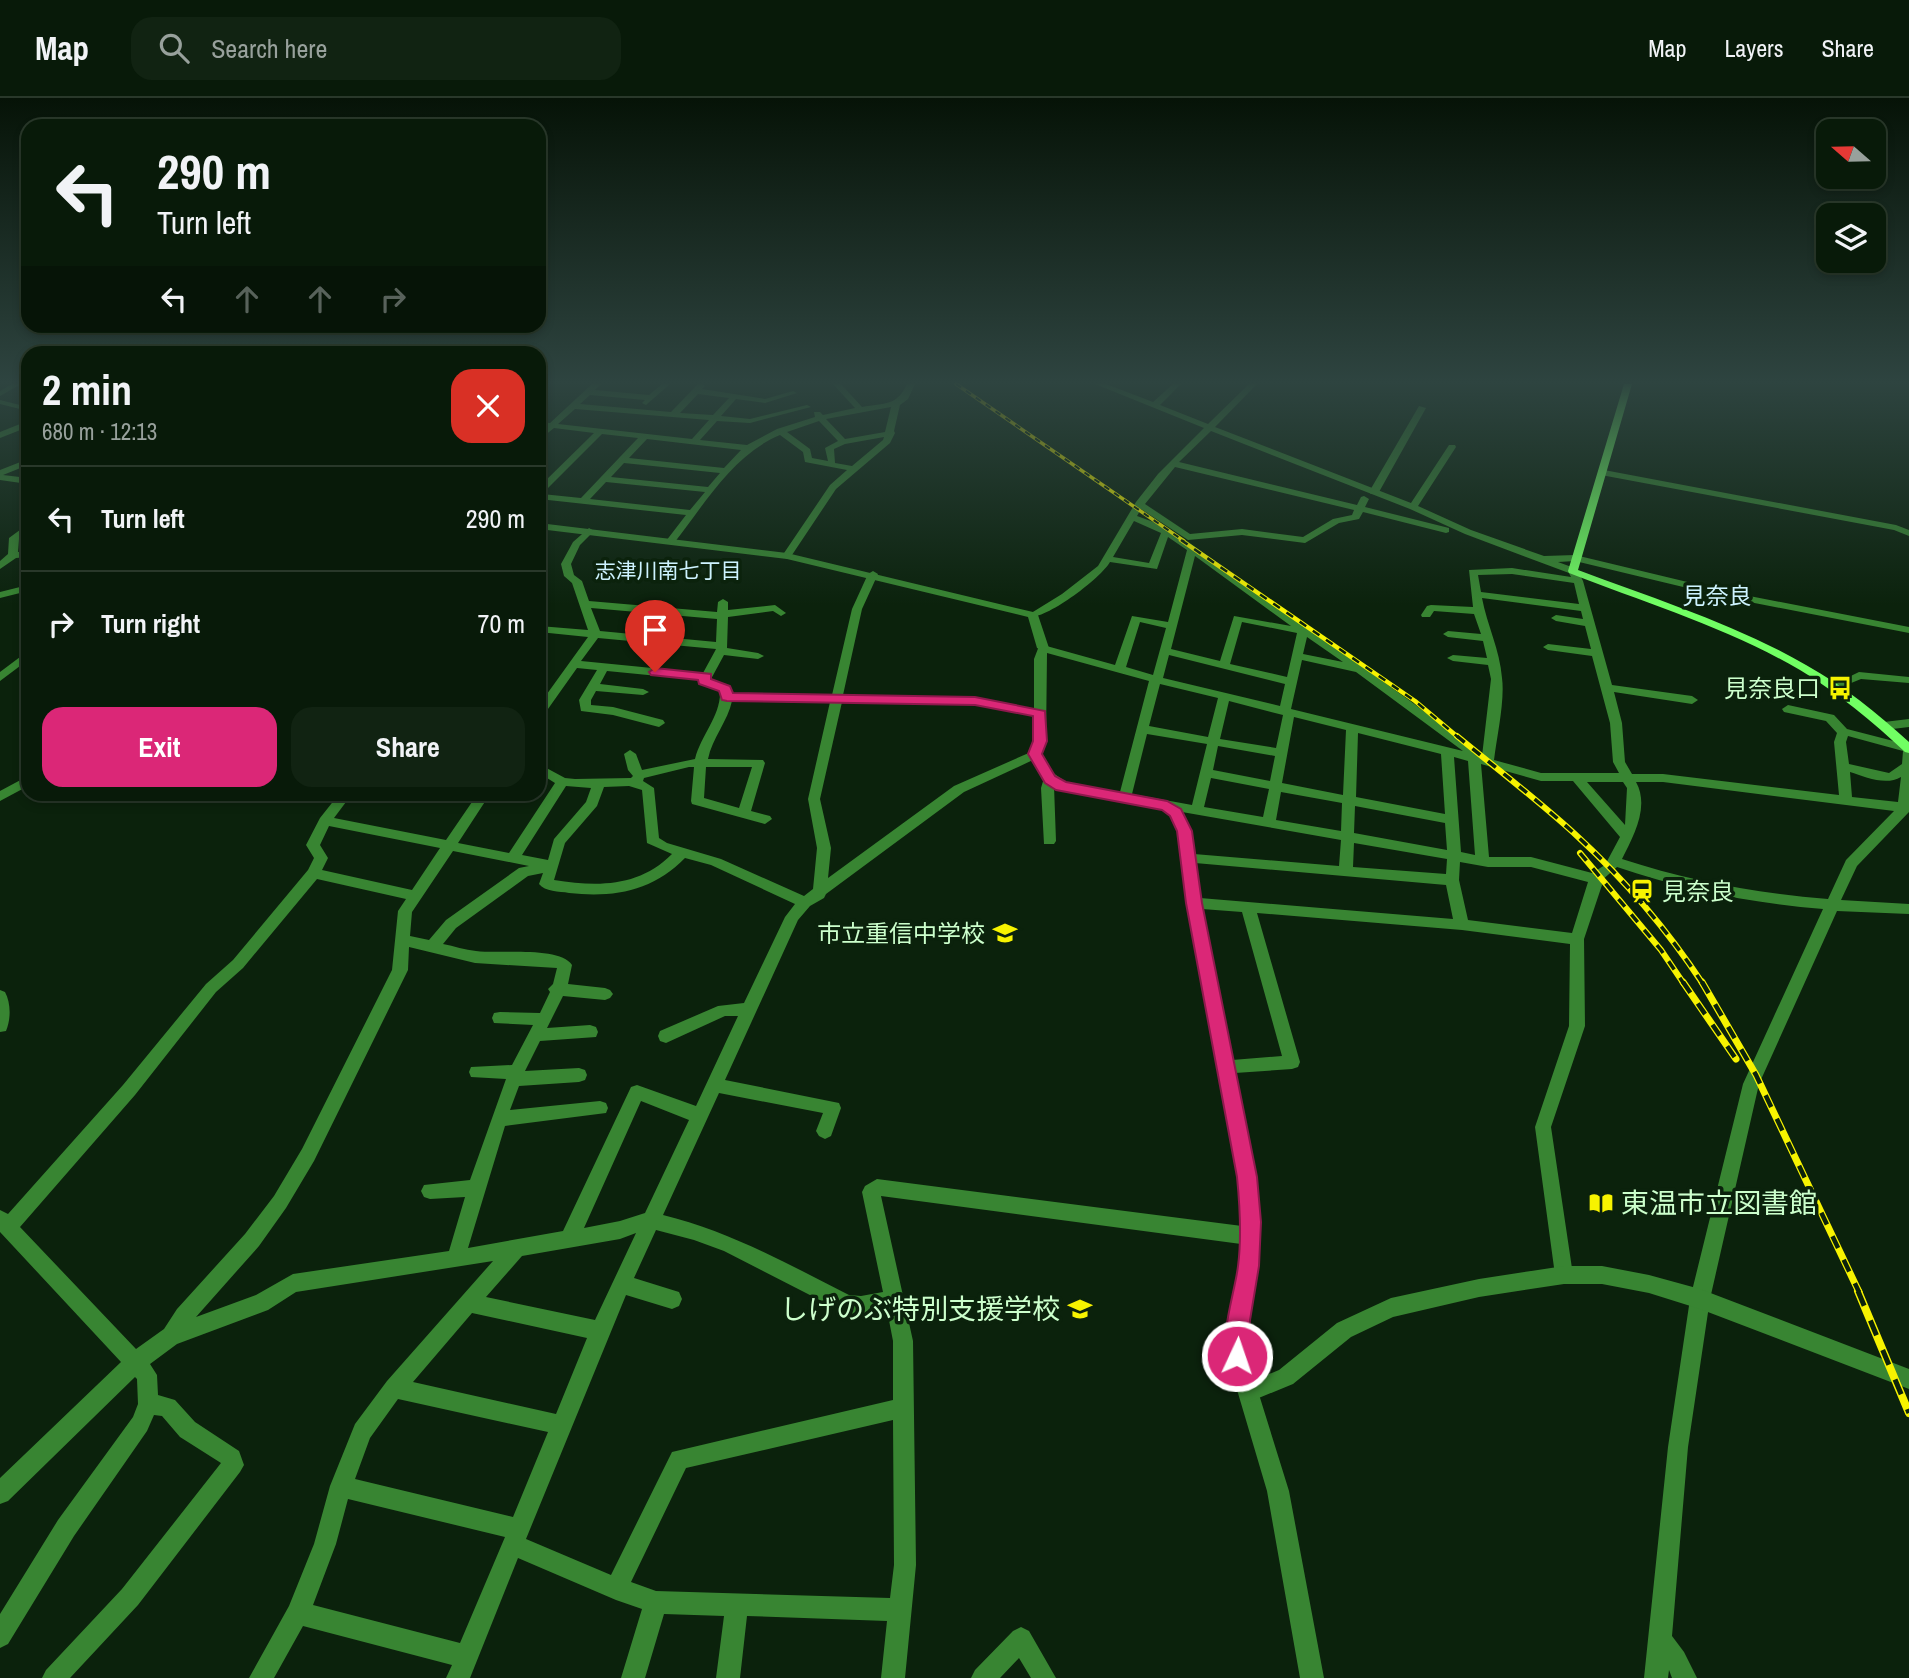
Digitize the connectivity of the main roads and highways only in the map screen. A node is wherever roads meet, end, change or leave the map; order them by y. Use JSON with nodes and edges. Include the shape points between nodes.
{"nodes":[{"id":1,"x":1608,"y":458,"type":"edge"},
{"id":2,"x":1909,"y":750,"type":"edge"}],
"edges":[{"from":1,"to":2,"type":"main road","via":[[1576,570],[1799,666],[1834,687]]}]}
